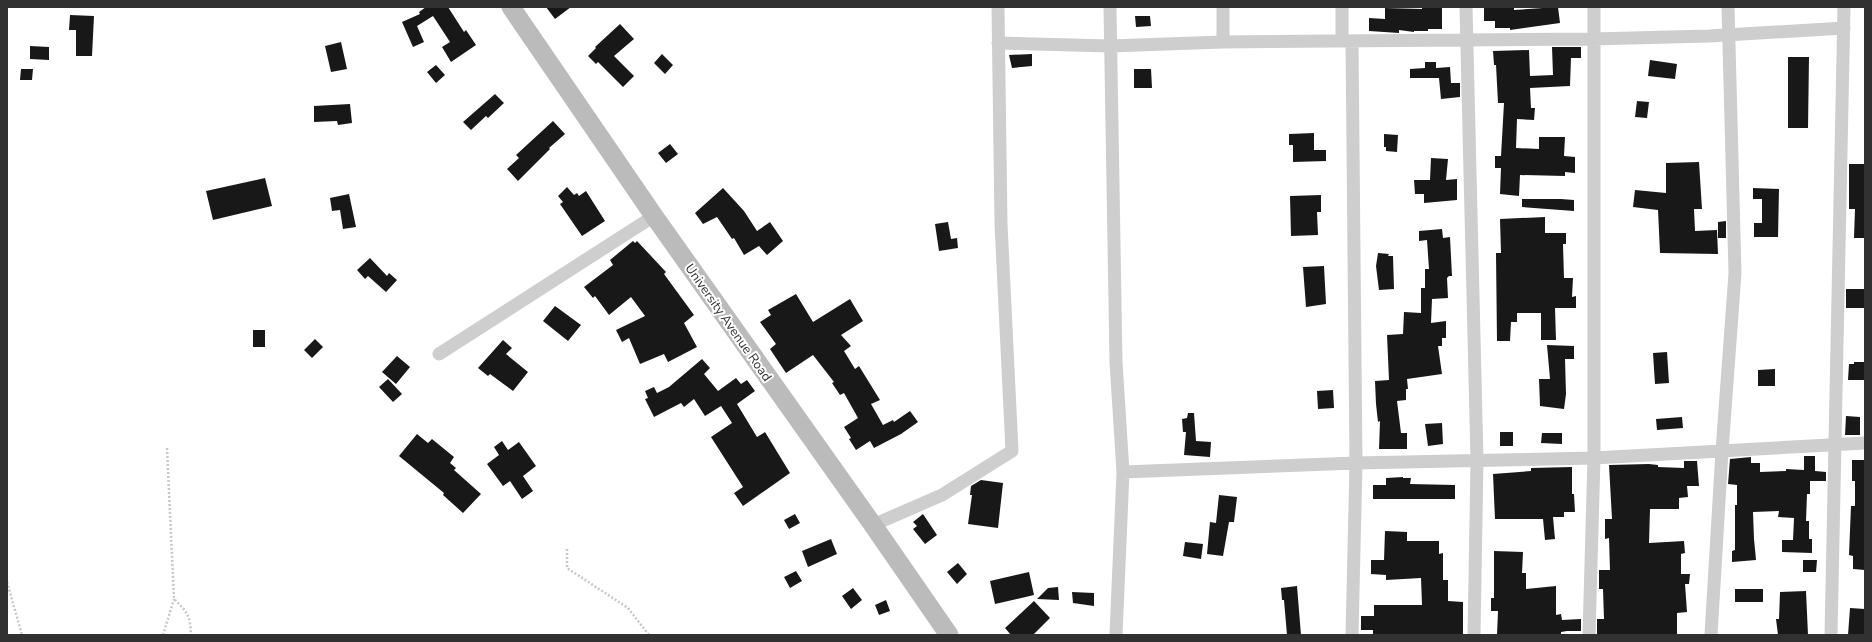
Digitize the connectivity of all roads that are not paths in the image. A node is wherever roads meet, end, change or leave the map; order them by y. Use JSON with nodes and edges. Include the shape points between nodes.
{"nodes":[{"id":1,"x":511,"y":7,"type":"edge"},
{"id":2,"x":998,"y":7,"type":"edge"},
{"id":3,"x":1110,"y":7,"type":"edge"},
{"id":4,"x":1223,"y":7,"type":"edge"},
{"id":5,"x":1342,"y":7,"type":"edge"},
{"id":6,"x":1466,"y":7,"type":"edge"},
{"id":7,"x":1594,"y":7,"type":"edge"},
{"id":8,"x":1728,"y":7,"type":"edge"},
{"id":9,"x":1844,"y":7,"type":"edge"},
{"id":10,"x":1844,"y":28,"type":"junction"},
{"id":11,"x":1728,"y":35,"type":"junction"},
{"id":12,"x":1593,"y":39,"type":"junction"},
{"id":13,"x":1467,"y":40,"type":"junction"},
{"id":14,"x":1347,"y":41,"type":"junction"},
{"id":15,"x":1223,"y":42,"type":"junction"},
{"id":16,"x":998,"y":43,"type":"junction"},
{"id":17,"x":1110,"y":46,"type":"junction"},
{"id":18,"x":654,"y":216,"type":"junction"},
{"id":19,"x":439,"y":354,"type":"dead end"},
{"id":20,"x":1865,"y":443,"type":"edge"},
{"id":21,"x":1836,"y":444,"type":"junction"},
{"id":22,"x":1722,"y":451,"type":"junction"},
{"id":23,"x":1594,"y":458,"type":"junction"},
{"id":24,"x":1477,"y":460,"type":"junction"},
{"id":25,"x":1356,"y":463,"type":"junction"},
{"id":26,"x":1123,"y":472,"type":"junction"},
{"id":27,"x":873,"y":525,"type":"junction"},
{"id":28,"x":948,"y":635,"type":"edge"},
{"id":29,"x":1116,"y":635,"type":"edge"},
{"id":30,"x":1352,"y":635,"type":"edge"},
{"id":31,"x":1474,"y":635,"type":"edge"},
{"id":32,"x":1589,"y":635,"type":"edge"},
{"id":33,"x":1711,"y":635,"type":"edge"},
{"id":34,"x":1831,"y":635,"type":"edge"}],
"edges":[{"from":1,"to":18,"type":"main road","name":"University Avenue Road"},
{"from":2,"to":16,"type":"street"},
{"from":3,"to":17,"type":"street"},
{"from":4,"to":15,"type":"street"},
{"from":5,"to":14,"type":"street"},
{"from":6,"to":13,"type":"street"},
{"from":7,"to":12,"type":"street"},
{"from":8,"to":11,"type":"street"},
{"from":9,"to":10,"type":"street"},
{"from":10,"to":11,"type":"street"},
{"from":10,"to":21,"type":"street"},
{"from":11,"to":12,"type":"street"},
{"from":11,"to":22,"type":"street","via":[[1735,273]]},
{"from":12,"to":13,"type":"street"},
{"from":12,"to":23,"type":"street"},
{"from":13,"to":14,"type":"street"},
{"from":13,"to":24,"type":"street"},
{"from":14,"to":15,"type":"street"},
{"from":14,"to":25,"type":"street"},
{"from":15,"to":17,"type":"street"},
{"from":16,"to":17,"type":"street"},
{"from":16,"to":27,"type":"street","via":[[1001,224],[1012,451],[942,495]]},
{"from":17,"to":26,"type":"street","via":[[1116,362]]},
{"from":18,"to":19,"type":"street"},
{"from":18,"to":27,"type":"main road","name":"University Avenue Road"},
{"from":20,"to":21,"type":"street"},
{"from":21,"to":22,"type":"street"},
{"from":21,"to":34,"type":"street"},
{"from":22,"to":23,"type":"street"},
{"from":22,"to":33,"type":"street"},
{"from":23,"to":24,"type":"street"},
{"from":23,"to":32,"type":"street"},
{"from":24,"to":25,"type":"street"},
{"from":24,"to":31,"type":"street"},
{"from":25,"to":26,"type":"street"},
{"from":25,"to":30,"type":"street"},
{"from":26,"to":29,"type":"street"},
{"from":27,"to":28,"type":"main road","name":"University Avenue Road"}]}
